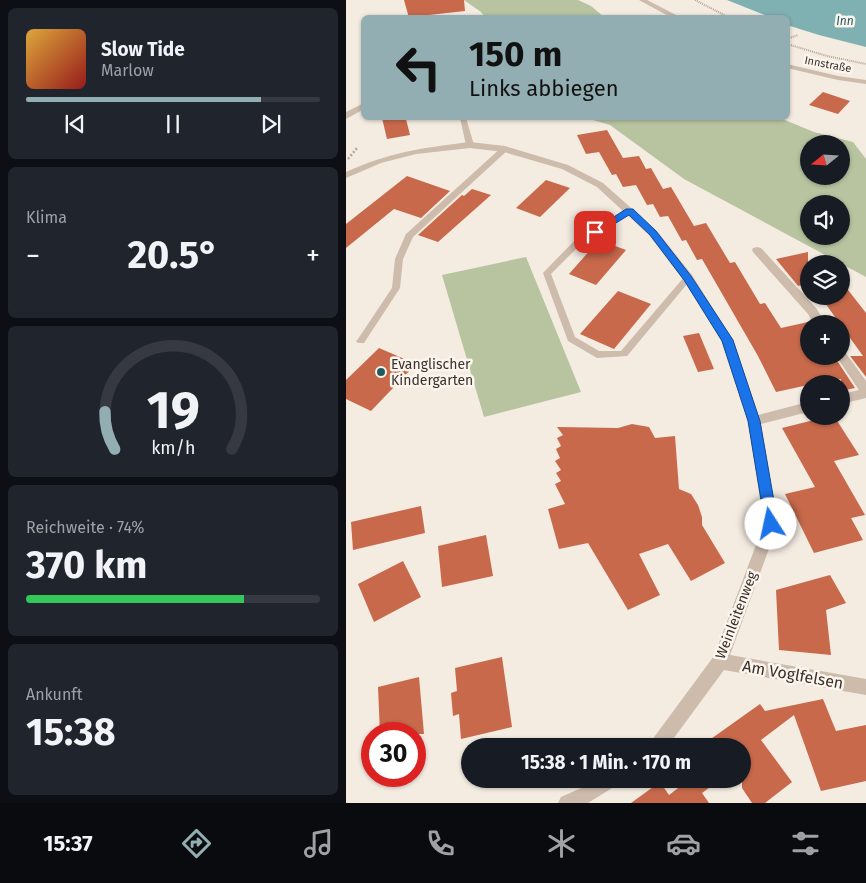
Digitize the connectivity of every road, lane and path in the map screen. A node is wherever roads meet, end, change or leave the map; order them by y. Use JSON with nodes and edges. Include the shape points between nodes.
{"nodes":[{"id":1,"x":642,"y":0,"type":"edge"},
{"id":2,"x":696,"y":0,"type":"edge"},
{"id":3,"x":673,"y":15,"type":"edge"},
{"id":4,"x":724,"y":15,"type":"edge"},
{"id":5,"x":798,"y":35,"type":"dead end"},
{"id":6,"x":790,"y":39,"type":"edge"},
{"id":7,"x":790,"y":45,"type":"edge"},
{"id":8,"x":866,"y":64,"type":"edge"},
{"id":9,"x":790,"y":67,"type":"edge"},
{"id":10,"x":866,"y":82,"type":"edge"},
{"id":11,"x":361,"y":107,"type":"edge"},
{"id":12,"x":346,"y":116,"type":"edge"},
{"id":13,"x":464,"y":120,"type":"edge"},
{"id":14,"x":470,"y":145,"type":"junction"},
{"id":15,"x":357,"y":148,"type":"dead end"},
{"id":16,"x":505,"y":150,"type":"junction"},
{"id":17,"x":346,"y":162,"type":"edge"},
{"id":18,"x":346,"y":175,"type":"edge"},
{"id":19,"x":629,"y":211,"type":"junction"},
{"id":20,"x":757,"y":250,"type":"dead end"},
{"id":21,"x":688,"y":278,"type":"junction"},
{"id":22,"x":812,"y":315,"type":"edge"},
{"id":23,"x":361,"y":341,"type":"dead end"},
{"id":24,"x":848,"y":365,"type":"edge"},
{"id":25,"x":866,"y":392,"type":"edge"},
{"id":26,"x":850,"y":396,"type":"edge"},
{"id":27,"x":800,"y":410,"type":"edge"},
{"id":28,"x":754,"y":421,"type":"junction"},
{"id":29,"x":720,"y":661,"type":"junction"},
{"id":30,"x":866,"y":687,"type":"edge"},
{"id":31,"x":664,"y":738,"type":"edge"},
{"id":32,"x":598,"y":788,"type":"edge"},
{"id":33,"x":567,"y":803,"type":"edge"}],
"edges":[{"from":1,"to":3,"type":"street"},
{"from":2,"to":4,"type":"path"},
{"from":5,"to":6,"type":"path"},
{"from":7,"to":8,"type":"path"},
{"from":9,"to":10,"type":"street","name":"Innstraße"},
{"from":11,"to":12,"type":"street"},
{"from":13,"to":14,"type":"lane"},
{"from":14,"to":16,"type":"street","name":"Weinleitenweg"},
{"from":14,"to":18,"type":"street","name":"Weinleitenweg","via":[[416,151],[378,161]]},
{"from":15,"to":17,"type":"path"},
{"from":16,"to":19,"type":"street","name":"Weinleitenweg","via":[[566,167],[600,185]]},
{"from":16,"to":23,"type":"lane","via":[[409,236],[398,259],[396,288]]},
{"from":19,"to":21,"type":"street","name":"Weinleitenweg","via":[[653,233]]},
{"from":19,"to":21,"type":"lane","via":[[578,242],[547,273],[571,339],[597,355],[624,354]]},
{"from":20,"to":22,"type":"street"},
{"from":21,"to":28,"type":"street","name":"Weinleitenweg","via":[[727,340]]},
{"from":24,"to":25,"type":"street"},
{"from":25,"to":26,"type":"street"},
{"from":27,"to":28,"type":"street"},
{"from":28,"to":29,"type":"street","name":"Weinleitenweg","via":[[771,524]]},
{"from":29,"to":30,"type":"street","name":"Am Voglfelsen"},
{"from":29,"to":31,"type":"street","name":"Weinleitenweg"},
{"from":32,"to":33,"type":"street"}]}
